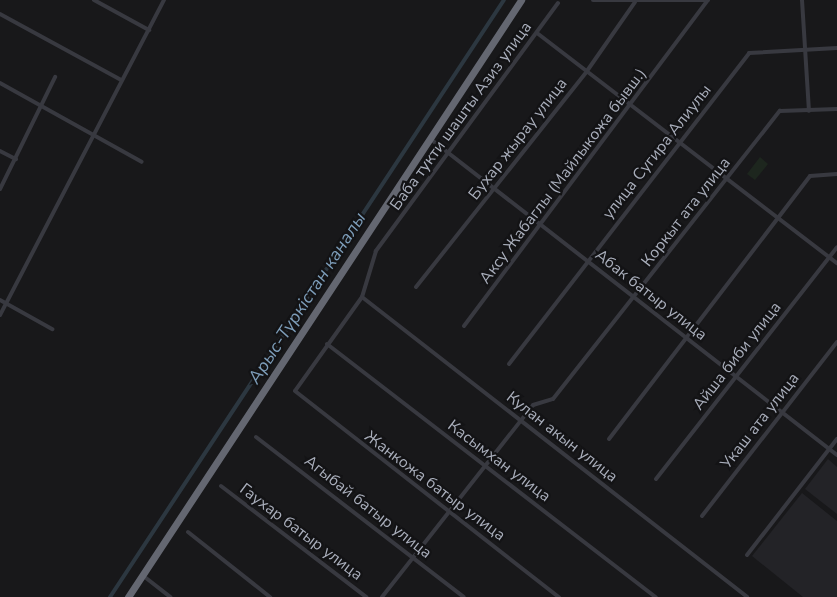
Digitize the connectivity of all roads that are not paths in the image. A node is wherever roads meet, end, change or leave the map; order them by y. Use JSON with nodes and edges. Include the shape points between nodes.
{"nodes":[{"id":1,"x":94,"y":0,"type":"edge"},
{"id":2,"x":164,"y":0,"type":"edge"},
{"id":3,"x":521,"y":0,"type":"edge"},
{"id":4,"x":526,"y":0,"type":"edge"},
{"id":5,"x":593,"y":0,"type":"edge"},
{"id":6,"x":709,"y":0,"type":"edge"},
{"id":7,"x":802,"y":0,"type":"edge"},
{"id":8,"x":635,"y":2,"type":"junction"},
{"id":9,"x":558,"y":3,"type":"dead end"},
{"id":10,"x":0,"y":14,"type":"edge"},
{"id":11,"x":148,"y":30,"type":"junction"},
{"id":12,"x":537,"y":33,"type":"junction"},
{"id":13,"x":837,"y":48,"type":"edge"},
{"id":14,"x":805,"y":50,"type":"junction"},
{"id":15,"x":587,"y":71,"type":"junction"},
{"id":16,"x":55,"y":77,"type":"dead end"},
{"id":17,"x":121,"y":80,"type":"junction"},
{"id":18,"x":0,"y":83,"type":"edge"},
{"id":19,"x":41,"y":105,"type":"junction"},
{"id":20,"x":632,"y":106,"type":"junction"},
{"id":21,"x":837,"y":109,"type":"edge"},
{"id":22,"x":809,"y":111,"type":"junction"},
{"id":23,"x":94,"y":134,"type":"junction"},
{"id":24,"x":433,"y":141,"type":"junction"},
{"id":25,"x":680,"y":144,"type":"junction"},
{"id":26,"x":0,"y":151,"type":"edge"},
{"id":27,"x":449,"y":154,"type":"junction"},
{"id":28,"x":16,"y":159,"type":"junction"},
{"id":29,"x":142,"y":162,"type":"dead end"},
{"id":30,"x":837,"y":174,"type":"edge"},
{"id":31,"x":727,"y":180,"type":"junction"},
{"id":32,"x":494,"y":188,"type":"junction"},
{"id":33,"x":0,"y":189,"type":"edge"},
{"id":34,"x":776,"y":218,"type":"junction"},
{"id":35,"x":541,"y":224,"type":"junction"},
{"id":36,"x":837,"y":247,"type":"edge"},
{"id":37,"x":829,"y":257,"type":"junction"},
{"id":38,"x":587,"y":260,"type":"junction"},
{"id":39,"x":837,"y":263,"type":"edge"},
{"id":40,"x":416,"y":288,"type":"dead end"},
{"id":41,"x":362,"y":297,"type":"junction"},
{"id":42,"x":634,"y":297,"type":"junction"},
{"id":43,"x":0,"y":300,"type":"edge"},
{"id":44,"x":6,"y":303,"type":"junction"},
{"id":45,"x":0,"y":315,"type":"edge"},
{"id":46,"x":464,"y":326,"type":"dead end"},
{"id":47,"x":52,"y":329,"type":"dead end"},
{"id":48,"x":685,"y":337,"type":"junction"},
{"id":49,"x":837,"y":342,"type":"edge"},
{"id":50,"x":327,"y":344,"type":"junction"},
{"id":51,"x":509,"y":364,"type":"dead end"},
{"id":52,"x":736,"y":377,"type":"junction"},
{"id":53,"x":297,"y":396,"type":"joint"},
{"id":54,"x":782,"y":412,"type":"junction"},
{"id":55,"x":520,"y":420,"type":"junction"},
{"id":56,"x":256,"y":437,"type":"dead end"},
{"id":57,"x":609,"y":439,"type":"dead end"},
{"id":58,"x":837,"y":439,"type":"edge"},
{"id":59,"x":830,"y":449,"type":"junction"},
{"id":60,"x":837,"y":455,"type":"edge"},
{"id":61,"x":484,"y":466,"type":"junction"},
{"id":62,"x":656,"y":479,"type":"dead end"},
{"id":63,"x":221,"y":486,"type":"dead end"},
{"id":64,"x":450,"y":512,"type":"junction"},
{"id":65,"x":702,"y":516,"type":"dead end"},
{"id":66,"x":188,"y":532,"type":"dead end"},
{"id":67,"x":747,"y":555,"type":"dead end"},
{"id":68,"x":413,"y":558,"type":"junction"},
{"id":69,"x":146,"y":578,"type":"junction"},
{"id":70,"x":128,"y":597,"type":"edge"},
{"id":71,"x":133,"y":597,"type":"edge"},
{"id":72,"x":170,"y":597,"type":"edge"},
{"id":73,"x":270,"y":597,"type":"edge"},
{"id":74,"x":366,"y":597,"type":"edge"},
{"id":75,"x":382,"y":597,"type":"edge"},
{"id":76,"x":464,"y":597,"type":"edge"},
{"id":77,"x":559,"y":597,"type":"edge"},
{"id":78,"x":656,"y":597,"type":"edge"},
{"id":79,"x":747,"y":597,"type":"edge"}],
"edges":[{"from":1,"to":11,"type":"street"},
{"from":2,"to":11,"type":"street"},
{"from":3,"to":70,"type":"highway"},
{"from":4,"to":24,"type":"highway"},
{"from":5,"to":8,"type":"street"},
{"from":6,"to":8,"type":"street"},
{"from":6,"to":20,"type":"street","name":"Аксу Жабаглы (Майлыкожа бывш.)"},
{"from":7,"to":14,"type":"street"},
{"from":8,"to":15,"type":"street","name":"Бухар жырау улица"},
{"from":9,"to":12,"type":"street","name":"Баба тукти шашты Азиз улица"},
{"from":10,"to":17,"type":"street"},
{"from":11,"to":17,"type":"street"},
{"from":12,"to":15,"type":"street"},
{"from":12,"to":27,"type":"street","name":"Баба тукти шашты Азиз улица"},
{"from":13,"to":14,"type":"street","name":"улица Сугира Алиулы"},
{"from":14,"to":22,"type":"street"},
{"from":14,"to":25,"type":"street","name":"улица Сугира Алиулы","via":[[749,53]]},
{"from":15,"to":20,"type":"street"},
{"from":15,"to":32,"type":"street","name":"Бухар жырау улица"},
{"from":16,"to":19,"type":"street"},
{"from":17,"to":23,"type":"street"},
{"from":18,"to":19,"type":"street"},
{"from":19,"to":23,"type":"street"},
{"from":19,"to":28,"type":"street"},
{"from":20,"to":25,"type":"street"},
{"from":20,"to":35,"type":"street","name":"Аксу Жабаглы (Майлыкожа бывш.)"},
{"from":21,"to":22,"type":"street","name":"Коркыт ата улица"},
{"from":22,"to":31,"type":"street","name":"Коркыт ата улица","via":[[780,111]]},
{"from":23,"to":29,"type":"street"},
{"from":23,"to":44,"type":"street"},
{"from":24,"to":27,"type":"street","name":"Абак батыр улица"},
{"from":24,"to":69,"type":"highway"},
{"from":25,"to":31,"type":"street"},
{"from":25,"to":38,"type":"street","name":"улица Сугира Алиулы"},
{"from":26,"to":28,"type":"street"},
{"from":27,"to":32,"type":"street","name":"Абак батыр улица"},
{"from":27,"to":41,"type":"street","name":"Баба тукти шашты Азиз улица","via":[[376,251]]},
{"from":28,"to":33,"type":"street"},
{"from":30,"to":34,"type":"street","via":[[810,176]]},
{"from":31,"to":34,"type":"street"},
{"from":31,"to":42,"type":"street","name":"Коркыт ата улица"},
{"from":32,"to":35,"type":"street","name":"Абак батыр улица"},
{"from":32,"to":40,"type":"street","name":"Бухар жырау улица"},
{"from":34,"to":37,"type":"street"},
{"from":34,"to":48,"type":"street"},
{"from":35,"to":38,"type":"street","name":"Абак батыр улица"},
{"from":35,"to":46,"type":"street","name":"Аксу Жабаглы (Майлыкожа бывш.)"},
{"from":36,"to":37,"type":"street","name":"Айша биби улица"},
{"from":37,"to":39,"type":"street"},
{"from":37,"to":52,"type":"street","name":"Айша биби улица"},
{"from":38,"to":42,"type":"street","name":"Абак батыр улица"},
{"from":38,"to":51,"type":"street","name":"улица Сугира Алиулы"},
{"from":41,"to":50,"type":"street","name":"Баба тукти шашты Азиз улица"},
{"from":41,"to":55,"type":"street","name":"Кулан акын улица"},
{"from":42,"to":48,"type":"street","name":"Абак батыр улица"},
{"from":42,"to":55,"type":"street","name":"Коркыт ата улица","via":[[553,399],[533,405]]},
{"from":43,"to":44,"type":"street"},
{"from":44,"to":45,"type":"street"},
{"from":44,"to":47,"type":"street"},
{"from":48,"to":52,"type":"street","name":"Абак батыр улица"},
{"from":48,"to":57,"type":"street"},
{"from":49,"to":54,"type":"street","name":"Укаш ата улица"},
{"from":50,"to":53,"type":"street","name":"Баба тукти шашты Азиз улица","via":[[297,385]]},
{"from":50,"to":61,"type":"street","name":"Касымхан улица"},
{"from":52,"to":54,"type":"street","name":"Абак батыр улица"},
{"from":52,"to":62,"type":"street","name":"Айша биби улица"},
{"from":53,"to":64,"type":"street","name":"Жанкожа батыр улица"},
{"from":54,"to":59,"type":"street","name":"Абак батыр улица"},
{"from":54,"to":65,"type":"street","name":"Укаш ата улица"},
{"from":55,"to":61,"type":"street"},
{"from":55,"to":79,"type":"street","name":"Кулан акын улица"},
{"from":56,"to":68,"type":"street","name":"Агыбай батыр улица"},
{"from":58,"to":59,"type":"street"},
{"from":59,"to":60,"type":"street","name":"Абак батыр улица"},
{"from":59,"to":67,"type":"street"},
{"from":61,"to":64,"type":"street"},
{"from":61,"to":78,"type":"street","name":"Касымхан улица"},
{"from":63,"to":74,"type":"street","name":"Гаухар батыр улица"},
{"from":64,"to":68,"type":"street"},
{"from":64,"to":77,"type":"street","name":"Жанкожа батыр улица"},
{"from":66,"to":73,"type":"street"},
{"from":68,"to":75,"type":"street"},
{"from":68,"to":76,"type":"street","name":"Агыбай батыр улица"},
{"from":69,"to":71,"type":"highway"},
{"from":69,"to":72,"type":"street"}]}
